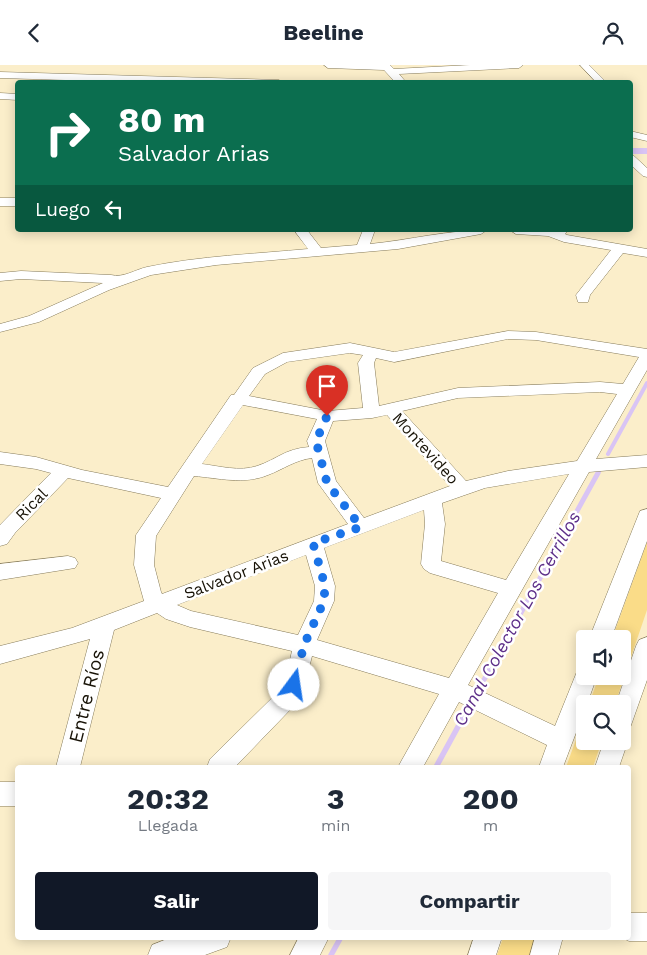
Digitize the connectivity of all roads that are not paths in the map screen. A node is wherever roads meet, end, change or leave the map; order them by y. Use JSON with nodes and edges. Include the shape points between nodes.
{"nodes":[{"id":1,"x":328,"y":65,"type":"edge"},
{"id":2,"x":519,"y":65,"type":"edge"},
{"id":3,"x":584,"y":65,"type":"edge"},
{"id":4,"x":495,"y":66,"type":"junction"},
{"id":5,"x":192,"y":70,"type":"dead end"},
{"id":6,"x":392,"y":70,"type":"junction"},
{"id":7,"x":4,"y":75,"type":"edge"},
{"id":8,"x":505,"y":77,"type":"dead end"},
{"id":9,"x":152,"y":80,"type":"edge"},
{"id":10,"x":183,"y":80,"type":"edge"},
{"id":11,"x":398,"y":80,"type":"edge"},
{"id":12,"x":600,"y":80,"type":"edge"},
{"id":13,"x":0,"y":83,"type":"edge"},
{"id":14,"x":0,"y":96,"type":"edge"},
{"id":15,"x":15,"y":97,"type":"edge"},
{"id":16,"x":633,"y":135,"type":"edge"},
{"id":17,"x":647,"y":138,"type":"edge"},
{"id":18,"x":633,"y":161,"type":"edge"},
{"id":19,"x":647,"y":174,"type":"edge"},
{"id":20,"x":15,"y":201,"type":"edge"},
{"id":21,"x":0,"y":203,"type":"edge"},
{"id":22,"x":302,"y":232,"type":"edge"},
{"id":23,"x":368,"y":232,"type":"edge"},
{"id":24,"x":470,"y":232,"type":"edge"},
{"id":25,"x":549,"y":232,"type":"edge"},
{"id":26,"x":566,"y":234,"type":"edge"},
{"id":27,"x":362,"y":248,"type":"junction"},
{"id":28,"x":620,"y":248,"type":"junction"},
{"id":29,"x":317,"y":252,"type":"junction"},
{"id":30,"x":647,"y":253,"type":"edge"},
{"id":31,"x":0,"y":277,"type":"edge"},
{"id":32,"x":118,"y":281,"type":"junction"},
{"id":33,"x":583,"y":299,"type":"dead end"},
{"id":34,"x":0,"y":327,"type":"edge"},
{"id":35,"x":372,"y":353,"type":"junction"},
{"id":36,"x":647,"y":355,"type":"edge"},
{"id":37,"x":629,"y":390,"type":"junction"},
{"id":38,"x":237,"y":399,"type":"junction"},
{"id":39,"x":390,"y":408,"type":"junction"},
{"id":40,"x":372,"y":413,"type":"junction"},
{"id":41,"x":327,"y":416,"type":"junction"},
{"id":42,"x":318,"y":452,"type":"junction"},
{"id":43,"x":0,"y":458,"type":"edge"},
{"id":44,"x":647,"y":461,"type":"edge"},
{"id":45,"x":584,"y":466,"type":"junction"},
{"id":46,"x":189,"y":469,"type":"junction"},
{"id":47,"x":64,"y":471,"type":"junction"},
{"id":48,"x":462,"y":487,"type":"junction"},
{"id":49,"x":172,"y":494,"type":"junction"},
{"id":50,"x":432,"y":499,"type":"junction"},
{"id":51,"x":647,"y":516,"type":"edge"},
{"id":52,"x":361,"y":527,"type":"junction"},
{"id":53,"x":0,"y":539,"type":"edge"},
{"id":54,"x":313,"y":543,"type":"junction"},
{"id":55,"x":68,"y":563,"type":"dead end"},
{"id":56,"x":0,"y":572,"type":"edge"},
{"id":57,"x":511,"y":589,"type":"junction"},
{"id":58,"x":159,"y":604,"type":"junction"},
{"id":59,"x":105,"y":624,"type":"junction"},
{"id":60,"x":603,"y":630,"type":"edge"},
{"id":61,"x":304,"y":645,"type":"junction"},
{"id":62,"x":647,"y":646,"type":"edge"},
{"id":63,"x":0,"y":655,"type":"edge"},
{"id":64,"x":582,"y":685,"type":"edge"},
{"id":65,"x":457,"y":691,"type":"junction"},
{"id":66,"x":639,"y":700,"type":"edge"},
{"id":67,"x":631,"y":710,"type":"edge"},
{"id":68,"x":561,"y":740,"type":"junction"},
{"id":69,"x":613,"y":750,"type":"edge"},
{"id":70,"x":69,"y":765,"type":"edge"},
{"id":71,"x":221,"y":765,"type":"edge"},
{"id":72,"x":411,"y":765,"type":"edge"},
{"id":73,"x":552,"y":765,"type":"edge"},
{"id":74,"x":608,"y":765,"type":"edge"},
{"id":75,"x":0,"y":794,"type":"edge"},
{"id":76,"x":15,"y":794,"type":"edge"},
{"id":77,"x":631,"y":927,"type":"edge"},
{"id":78,"x":647,"y":927,"type":"edge"},
{"id":79,"x":208,"y":940,"type":"edge"},
{"id":80,"x":313,"y":940,"type":"edge"},
{"id":81,"x":487,"y":940,"type":"edge"},
{"id":82,"x":549,"y":940,"type":"edge"},
{"id":83,"x":162,"y":955,"type":"edge"},
{"id":84,"x":304,"y":955,"type":"edge"},
{"id":85,"x":482,"y":955,"type":"edge"},
{"id":86,"x":544,"y":955,"type":"edge"}],
"edges":[{"from":1,"to":6,"type":"street"},
{"from":2,"to":4,"type":"street"},
{"from":3,"to":12,"type":"street"},
{"from":4,"to":6,"type":"street"},
{"from":4,"to":8,"type":"street"},
{"from":5,"to":10,"type":"street"},
{"from":6,"to":11,"type":"street"},
{"from":7,"to":9,"type":"street"},
{"from":7,"to":13,"type":"street"},
{"from":14,"to":15,"type":"street"},
{"from":16,"to":17,"type":"street"},
{"from":18,"to":19,"type":"street"},
{"from":20,"to":21,"type":"street"},
{"from":22,"to":29,"type":"street"},
{"from":23,"to":27,"type":"street"},
{"from":24,"to":27,"type":"street"},
{"from":25,"to":26,"type":"street"},
{"from":26,"to":28,"type":"street"},
{"from":27,"to":29,"type":"street"},
{"from":28,"to":30,"type":"street"},
{"from":28,"to":33,"type":"street"},
{"from":29,"to":32,"type":"street","via":[[216,261],[148,271]]},
{"from":31,"to":32,"type":"street","via":[[21,275]]},
{"from":32,"to":34,"type":"street","via":[[34,319]]},
{"from":35,"to":36,"type":"street","via":[[394,357],[508,335],[536,336]]},
{"from":35,"to":38,"type":"street","via":[[350,348],[283,358],[259,371]]},
{"from":35,"to":40,"type":"street","name":"Montevideo","via":[[366,363]]},
{"from":36,"to":37,"type":"street"},
{"from":37,"to":39,"type":"street","via":[[600,387],[479,391]]},
{"from":37,"to":45,"type":"street"},
{"from":38,"to":41,"type":"street"},
{"from":38,"to":46,"type":"street"},
{"from":39,"to":40,"type":"street"},
{"from":39,"to":48,"type":"street","name":"Montevideo"},
{"from":40,"to":41,"type":"street"},
{"from":41,"to":42,"type":"street","via":[[316,441]]},
{"from":42,"to":46,"type":"street","via":[[295,455],[262,471],[243,475]]},
{"from":42,"to":52,"type":"street","via":[[327,483]]},
{"from":43,"to":47,"type":"street"},
{"from":44,"to":45,"type":"street","name":"Salvador Arias"},
{"from":45,"to":48,"type":"street","name":"Salvador Arias"},
{"from":45,"to":57,"type":"street"},
{"from":46,"to":49,"type":"street"},
{"from":47,"to":49,"type":"street"},
{"from":47,"to":53,"type":"street","name":"Rical"},
{"from":48,"to":50,"type":"street","name":"Salvador Arias"},
{"from":49,"to":58,"type":"street","via":[[146,535],[144,565],[152,595]]},
{"from":50,"to":52,"type":"street","name":"Salvador Arias"},
{"from":50,"to":57,"type":"street","via":[[435,524],[431,564]]},
{"from":51,"to":60,"type":"street"},
{"from":52,"to":54,"type":"street","name":"Salvador Arias"},
{"from":54,"to":58,"type":"street","name":"Salvador Arias"},
{"from":54,"to":61,"type":"street","via":[[325,586],[324,601]]},
{"from":55,"to":56,"type":"street"},
{"from":57,"to":65,"type":"street"},
{"from":58,"to":59,"type":"street","name":"Salvador Arias"},
{"from":58,"to":61,"type":"street","via":[[190,619]]},
{"from":59,"to":63,"type":"street","name":"Salvador Arias","via":[[74,636]]},
{"from":59,"to":70,"type":"street","name":"Entre Ríos"},
{"from":61,"to":65,"type":"street"},
{"from":61,"to":71,"type":"street","via":[[294,685],[281,704]]},
{"from":62,"to":66,"type":"street"},
{"from":64,"to":68,"type":"street"},
{"from":65,"to":68,"type":"street"},
{"from":65,"to":72,"type":"street"},
{"from":66,"to":67,"type":"street"},
{"from":68,"to":73,"type":"street"},
{"from":69,"to":74,"type":"street"},
{"from":75,"to":76,"type":"street"},
{"from":77,"to":78,"type":"street"},
{"from":79,"to":83,"type":"street"},
{"from":80,"to":84,"type":"street"},
{"from":81,"to":85,"type":"street"},
{"from":82,"to":86,"type":"street"}]}
